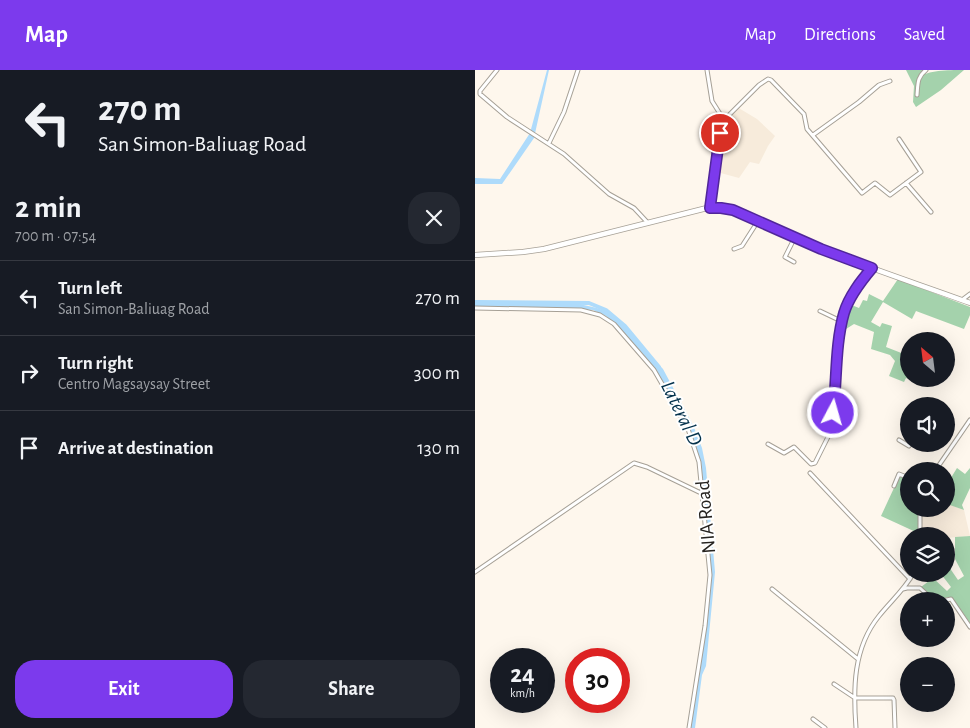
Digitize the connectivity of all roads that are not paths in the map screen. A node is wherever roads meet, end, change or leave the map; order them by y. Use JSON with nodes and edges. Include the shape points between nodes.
{"nodes":[{"id":1,"x":497,"y":70,"type":"edge"},
{"id":2,"x":578,"y":70,"type":"edge"},
{"id":3,"x":707,"y":70,"type":"edge"},
{"id":4,"x":926,"y":70,"type":"edge"},
{"id":5,"x":890,"y":81,"type":"dead end"},
{"id":6,"x":480,"y":91,"type":"junction"},
{"id":7,"x":475,"y":94,"type":"edge"},
{"id":8,"x":917,"y":95,"type":"dead end"},
{"id":9,"x":722,"y":122,"type":"junction"},
{"id":10,"x":813,"y":135,"type":"junction"},
{"id":11,"x":899,"y":139,"type":"dead end"},
{"id":12,"x":549,"y":143,"type":"junction"},
{"id":13,"x":906,"y":183,"type":"junction"},
{"id":14,"x":710,"y":208,"type":"junction"},
{"id":15,"x":931,"y":212,"type":"dead end"},
{"id":16,"x":758,"y":221,"type":"junction"},
{"id":17,"x":648,"y":223,"type":"junction"},
{"id":18,"x":795,"y":237,"type":"junction"},
{"id":19,"x":735,"y":249,"type":"dead end"},
{"id":20,"x":475,"y":256,"type":"edge"},
{"id":21,"x":793,"y":262,"type":"dead end"},
{"id":22,"x":872,"y":268,"type":"junction"},
{"id":23,"x":970,"y":294,"type":"edge"},
{"id":24,"x":962,"y":300,"type":"junction"},
{"id":25,"x":970,"y":304,"type":"edge"},
{"id":26,"x":475,"y":308,"type":"edge"},
{"id":27,"x":820,"y":311,"type":"dead end"},
{"id":28,"x":843,"y":322,"type":"junction"},
{"id":29,"x":970,"y":420,"type":"edge"},
{"id":30,"x":955,"y":441,"type":"edge"},
{"id":31,"x":768,"y":444,"type":"dead end"},
{"id":32,"x":810,"y":474,"type":"dead end"},
{"id":33,"x":900,"y":474,"type":"edge"},
{"id":34,"x":894,"y":486,"type":"dead end"},
{"id":35,"x":703,"y":494,"type":"junction"},
{"id":36,"x":900,"y":568,"type":"edge"},
{"id":37,"x":475,"y":572,"type":"edge"},
{"id":38,"x":908,"y":582,"type":"edge"},
{"id":39,"x":772,"y":588,"type":"dead end"},
{"id":40,"x":903,"y":589,"type":"junction"},
{"id":41,"x":924,"y":592,"type":"edge"},
{"id":42,"x":955,"y":606,"type":"edge"},
{"id":43,"x":970,"y":627,"type":"edge"},
{"id":44,"x":858,"y":659,"type":"junction"},
{"id":45,"x":834,"y":684,"type":"dead end"},
{"id":46,"x":855,"y":698,"type":"junction"},
{"id":47,"x":813,"y":719,"type":"dead end"},
{"id":48,"x":689,"y":728,"type":"edge"},
{"id":49,"x":825,"y":728,"type":"edge"},
{"id":50,"x":856,"y":728,"type":"edge"},
{"id":51,"x":895,"y":728,"type":"edge"}],
"edges":[{"from":1,"to":6,"type":"street"},
{"from":2,"to":12,"type":"street","via":[[559,125]]},
{"from":3,"to":9,"type":"street","via":[[712,101]]},
{"from":4,"to":8,"type":"street","via":[[920,74]]},
{"from":5,"to":10,"type":"street"},
{"from":6,"to":7,"type":"street"},
{"from":6,"to":12,"type":"street","via":[[507,117]]},
{"from":9,"to":10,"type":"street","via":[[769,79],[804,114],[807,129]]},
{"from":9,"to":14,"type":"street"},
{"from":10,"to":13,"type":"street","via":[[862,193],[875,183],[890,195]]},
{"from":11,"to":13,"type":"street","via":[[921,172]]},
{"from":12,"to":17,"type":"street","via":[[609,194],[634,208]]},
{"from":13,"to":15,"type":"street"},
{"from":14,"to":16,"type":"main road","via":[[733,210]]},
{"from":14,"to":17,"type":"main road"},
{"from":16,"to":18,"type":"main road"},
{"from":16,"to":19,"type":"street","via":[[743,246]]},
{"from":17,"to":20,"type":"main road","via":[[544,249]]},
{"from":18,"to":21,"type":"street","via":[[785,256]]},
{"from":18,"to":22,"type":"main road"},
{"from":22,"to":24,"type":"main road"},
{"from":22,"to":28,"type":"street","via":[[853,293]]},
{"from":23,"to":24,"type":"street"},
{"from":24,"to":25,"type":"main road"},
{"from":26,"to":35,"type":"street","name":"NIA Road","via":[[581,310],[600,314],[610,321],[654,370],[679,412],[699,462]]},
{"from":27,"to":28,"type":"street"},
{"from":28,"to":31,"type":"street","via":[[831,428],[815,463],[811,464],[794,447],[784,453]]},
{"from":29,"to":30,"type":"street"},
{"from":32,"to":36,"type":"street"},
{"from":33,"to":34,"type":"street"},
{"from":35,"to":37,"type":"street","via":[[634,463]]},
{"from":35,"to":48,"type":"street","name":"NIA Road","via":[[710,575]]},
{"from":38,"to":40,"type":"street"},
{"from":39,"to":44,"type":"street"},
{"from":40,"to":41,"type":"street","via":[[920,588]]},
{"from":40,"to":44,"type":"street","via":[[869,630]]},
{"from":42,"to":43,"type":"street"},
{"from":44,"to":46,"type":"street"},
{"from":45,"to":46,"type":"street"},
{"from":46,"to":50,"type":"street"},
{"from":46,"to":51,"type":"street","via":[[893,698]]},
{"from":47,"to":49,"type":"street"}]}
